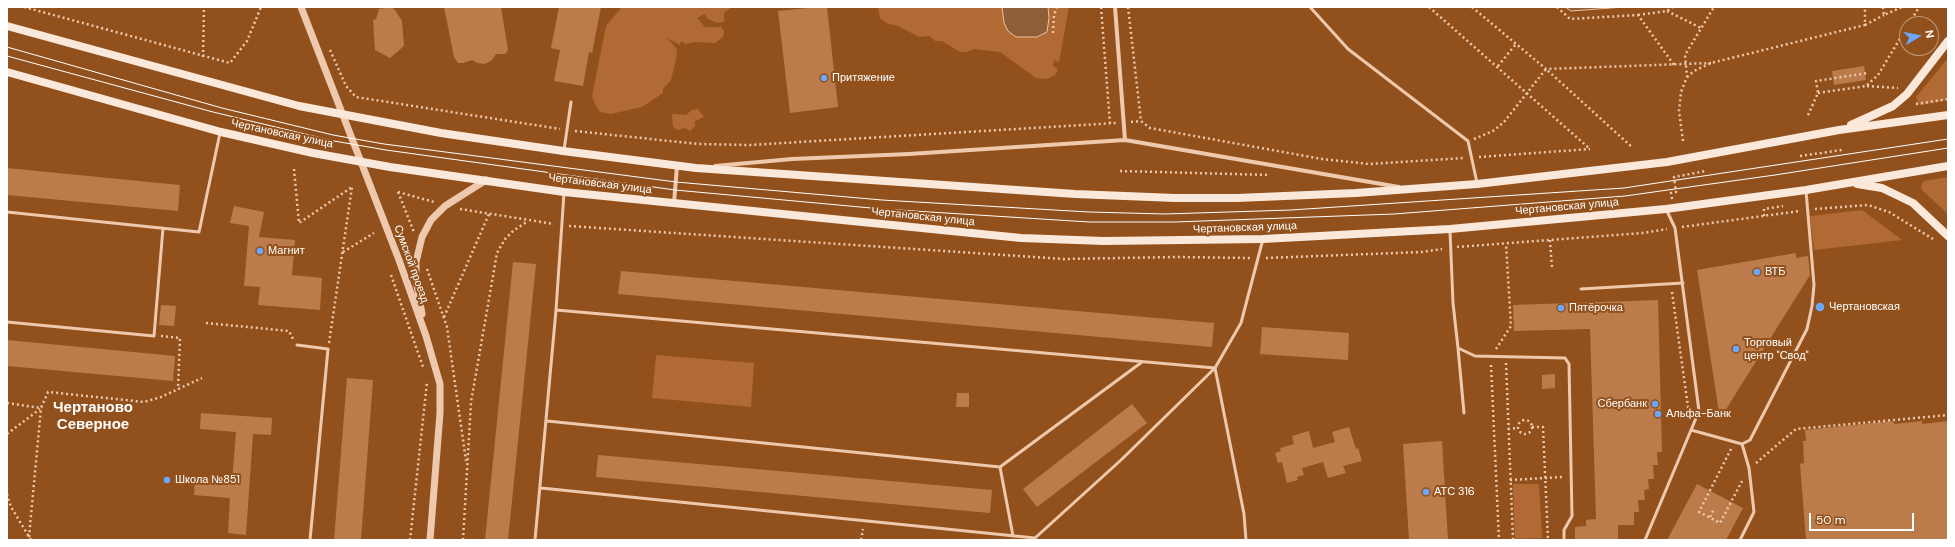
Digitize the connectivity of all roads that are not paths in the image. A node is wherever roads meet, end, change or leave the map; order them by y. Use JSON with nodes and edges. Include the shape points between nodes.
{"nodes":[{"id":1,"x":301,"y":7,"type":"edge"},
{"id":2,"x":1115,"y":7,"type":"edge"},
{"id":3,"x":1310,"y":7,"type":"edge"},
{"id":4,"x":7,"y":26,"type":"edge"},
{"id":5,"x":1948,"y":41,"type":"edge"},
{"id":6,"x":7,"y":72,"type":"edge"},
{"id":7,"x":571,"y":102,"type":"dead end"},
{"id":8,"x":342,"y":115,"type":"junction"},
{"id":9,"x":1948,"y":115,"type":"edge"},
{"id":10,"x":1839,"y":130,"type":"junction"},
{"id":11,"x":221,"y":132,"type":"junction"},
{"id":12,"x":1125,"y":140,"type":"junction"},
{"id":13,"x":564,"y":152,"type":"junction"},
{"id":14,"x":360,"y":161,"type":"junction"},
{"id":15,"x":677,"y":166,"type":"junction"},
{"id":16,"x":1948,"y":166,"type":"edge"},
{"id":17,"x":696,"y":168,"type":"junction"},
{"id":18,"x":486,"y":180,"type":"junction"},
{"id":19,"x":1848,"y":183,"type":"junction"},
{"id":20,"x":1477,"y":184,"type":"junction"},
{"id":21,"x":1412,"y":189,"type":"junction"},
{"id":22,"x":1806,"y":190,"type":"junction"},
{"id":23,"x":564,"y":192,"type":"junction"},
{"id":24,"x":674,"y":204,"type":"junction"},
{"id":25,"x":1666,"y":209,"type":"junction"},
{"id":26,"x":7,"y":212,"type":"edge"},
{"id":27,"x":163,"y":228,"type":"junction"},
{"id":28,"x":1450,"y":229,"type":"junction"},
{"id":29,"x":1948,"y":236,"type":"edge"},
{"id":30,"x":1263,"y":239,"type":"junction"},
{"id":31,"x":1683,"y":283,"type":"junction"},
{"id":32,"x":1581,"y":289,"type":"dead end"},
{"id":33,"x":556,"y":310,"type":"junction"},
{"id":34,"x":7,"y":322,"type":"edge"},
{"id":35,"x":426,"y":336,"type":"junction"},
{"id":36,"x":297,"y":345,"type":"road end"},
{"id":37,"x":1458,"y":348,"type":"junction"},
{"id":38,"x":1142,"y":362,"type":"junction"},
{"id":39,"x":1215,"y":368,"type":"junction"},
{"id":40,"x":1464,"y":413,"type":"dead end"},
{"id":41,"x":547,"y":421,"type":"junction"},
{"id":42,"x":1691,"y":430,"type":"junction"},
{"id":43,"x":1742,"y":444,"type":"junction"},
{"id":44,"x":1000,"y":467,"type":"junction"},
{"id":45,"x":541,"y":488,"type":"junction"},
{"id":46,"x":1013,"y":536,"type":"junction"},
{"id":47,"x":310,"y":540,"type":"edge"},
{"id":48,"x":430,"y":540,"type":"edge"},
{"id":49,"x":535,"y":540,"type":"edge"},
{"id":50,"x":1246,"y":540,"type":"edge"},
{"id":51,"x":1564,"y":540,"type":"edge"},
{"id":52,"x":1645,"y":540,"type":"edge"},
{"id":53,"x":1740,"y":540,"type":"edge"}],
"edges":[{"from":1,"to":8,"type":"street","name":"Сумской проезд"},
{"from":2,"to":12,"type":"street"},
{"from":3,"to":20,"type":"lane","via":[[1348,49],[1468,141]]},
{"from":4,"to":8,"type":"main road","via":[[223,86]]},
{"from":5,"to":10,"type":"main road","via":[[1907,94],[1893,106]]},
{"from":6,"to":11,"type":"main road","name":"Чертановская улица"},
{"from":7,"to":13,"type":"lane"},
{"from":8,"to":13,"type":"main road"},
{"from":8,"to":14,"type":"street","name":"Сумской проезд"},
{"from":9,"to":10,"type":"main road"},
{"from":10,"to":20,"type":"main road","via":[[1667,162]]},
{"from":11,"to":14,"type":"main road","name":"Чертановская улица"},
{"from":11,"to":27,"type":"lane","via":[[199,232]]},
{"from":12,"to":17,"type":"street","via":[[792,159]]},
{"from":12,"to":21,"type":"street"},
{"from":13,"to":15,"type":"main road"},
{"from":14,"to":18,"type":"main road","name":"Чертановская улица"},
{"from":14,"to":35,"type":"street","name":"Сумской проезд"},
{"from":15,"to":17,"type":"main road"},
{"from":15,"to":24,"type":"street"},
{"from":16,"to":19,"type":"main road","name":"Чертановская улица"},
{"from":17,"to":21,"type":"main road","via":[[1075,194],[1175,198],[1237,198]]},
{"from":18,"to":23,"type":"main road","name":"Чертановская улица"},
{"from":18,"to":35,"type":"street","via":[[445,206],[431,220],[422,237],[416,262],[416,280]]},
{"from":19,"to":22,"type":"main road","name":"Чертановская улица"},
{"from":19,"to":29,"type":"main road","via":[[1882,188],[1899,195],[1913,203]]},
{"from":20,"to":21,"type":"main road"},
{"from":22,"to":25,"type":"main road","name":"Чертановская улица"},
{"from":22,"to":43,"type":"lane","via":[[1814,285],[1812,306],[1806,328],[1750,440]]},
{"from":23,"to":24,"type":"main road","name":"Чертановская улица"},
{"from":23,"to":33,"type":"lane"},
{"from":24,"to":30,"type":"main road","name":"Чертановская улица","via":[[1021,238],[1104,241]]},
{"from":25,"to":28,"type":"main road","name":"Чертановская улица"},
{"from":25,"to":31,"type":"lane","via":[[1675,228]]},
{"from":26,"to":27,"type":"lane"},
{"from":27,"to":34,"type":"lane","via":[[154,336]]},
{"from":28,"to":30,"type":"main road","name":"Чертановская улица"},
{"from":28,"to":37,"type":"lane"},
{"from":30,"to":39,"type":"lane","via":[[1241,322]]},
{"from":31,"to":32,"type":"lane"},
{"from":31,"to":42,"type":"lane","via":[[1699,411]]},
{"from":33,"to":38,"type":"lane"},
{"from":33,"to":41,"type":"lane"},
{"from":35,"to":48,"type":"street","name":"Сумской проезд","via":[[440,384]]},
{"from":36,"to":47,"type":"lane","via":[[328,349]]},
{"from":37,"to":40,"type":"lane"},
{"from":37,"to":51,"type":"lane","via":[[1475,356],[1568,360],[1572,516],[1564,530]]},
{"from":38,"to":39,"type":"lane"},
{"from":38,"to":44,"type":"lane"},
{"from":39,"to":46,"type":"lane","via":[[1121,460],[1035,538]]},
{"from":39,"to":50,"type":"lane","via":[[1244,514]]},
{"from":41,"to":44,"type":"lane"},
{"from":41,"to":45,"type":"lane"},
{"from":42,"to":43,"type":"lane"},
{"from":42,"to":52,"type":"lane"},
{"from":43,"to":53,"type":"lane","via":[[1749,468],[1754,512]]},
{"from":44,"to":46,"type":"lane"},
{"from":45,"to":46,"type":"lane"},
{"from":45,"to":49,"type":"lane"}]}
